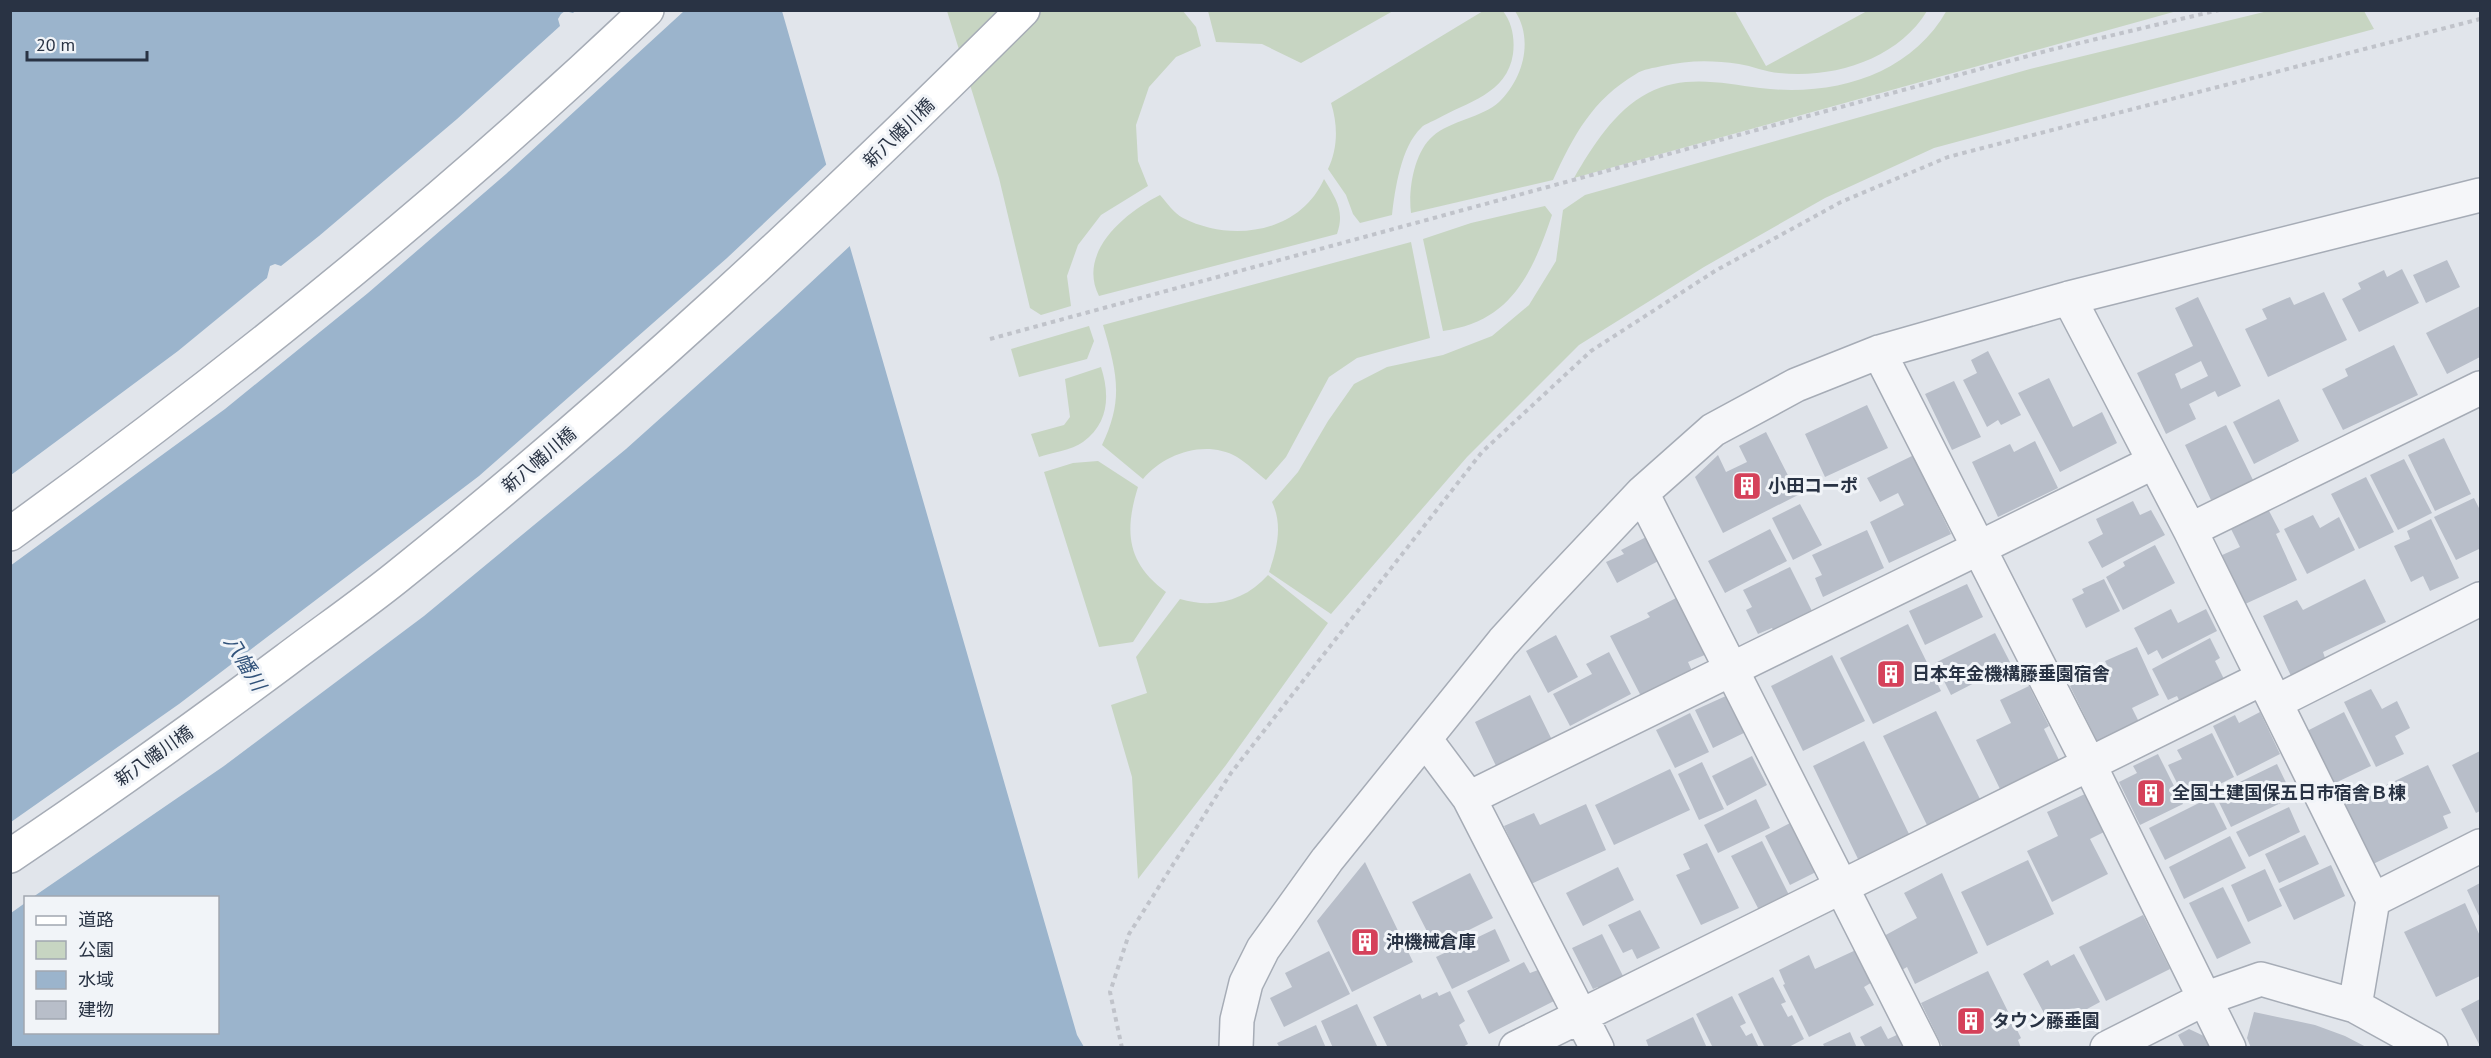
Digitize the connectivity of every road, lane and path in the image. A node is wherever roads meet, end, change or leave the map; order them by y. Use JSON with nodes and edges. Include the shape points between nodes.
{"nodes":[{"id":1,"x":646,"y":10,"type":"edge"},
{"id":2,"x":1023,"y":10,"type":"edge"},
{"id":3,"x":2219,"y":10,"type":"edge"},
{"id":4,"x":2479,"y":198,"type":"edge"},
{"id":5,"x":2069,"y":298,"type":"junction"},
{"id":6,"x":990,"y":339,"type":"dead end"},
{"id":7,"x":1879,"y":352,"type":"junction"},
{"id":8,"x":2481,"y":388,"type":"edge"},
{"id":9,"x":2154,"y":462,"type":"junction"},
{"id":10,"x":1642,"y":493,"type":"junction"},
{"id":11,"x":2190,"y":530,"type":"junction"},
{"id":12,"x":10,"y":534,"type":"edge"},
{"id":13,"x":1977,"y":549,"type":"junction"},
{"id":14,"x":2481,"y":599,"type":"edge"},
{"id":15,"x":1732,"y":669,"type":"junction"},
{"id":16,"x":2270,"y":690,"type":"junction"},
{"id":17,"x":1425,"y":739,"type":"junction"},
{"id":18,"x":2090,"y":766,"type":"junction"},
{"id":19,"x":1469,"y":798,"type":"junction"},
{"id":20,"x":2481,"y":846,"type":"edge"},
{"id":21,"x":10,"y":856,"type":"edge"},
{"id":22,"x":1842,"y":889,"type":"junction"},
{"id":23,"x":2373,"y":900,"type":"junction"},
{"id":24,"x":2204,"y":999,"type":"junction"},
{"id":25,"x":2355,"y":1006,"type":"junction"},
{"id":26,"x":1580,"y":1016,"type":"junction"},
{"id":27,"x":1236,"y":1047,"type":"edge"},
{"id":28,"x":1516,"y":1047,"type":"edge"},
{"id":29,"x":1597,"y":1047,"type":"edge"},
{"id":30,"x":1923,"y":1047,"type":"edge"},
{"id":31,"x":2107,"y":1047,"type":"edge"},
{"id":32,"x":2229,"y":1047,"type":"edge"},
{"id":33,"x":2431,"y":1047,"type":"edge"}],
"edges":[{"from":1,"to":12,"type":"street","via":[[489,154],[350,273],[207,388]]},
{"from":2,"to":21,"type":"street","name":"新八幡川橋","via":[[880,153],[746,278],[505,489],[395,579],[205,720]]},
{"from":3,"to":6,"type":"path","via":[[2050,50]]},
{"from":4,"to":5,"type":"street"},
{"from":5,"to":7,"type":"street"},
{"from":5,"to":9,"type":"street"},
{"from":7,"to":10,"type":"street","via":[[1796,385],[1713,430]]},
{"from":7,"to":13,"type":"street"},
{"from":8,"to":11,"type":"street"},
{"from":9,"to":11,"type":"street"},
{"from":9,"to":13,"type":"street"},
{"from":10,"to":15,"type":"street"},
{"from":10,"to":17,"type":"street","via":[[1503,642]]},
{"from":11,"to":16,"type":"street"},
{"from":13,"to":15,"type":"street"},
{"from":13,"to":18,"type":"street"},
{"from":14,"to":16,"type":"street"},
{"from":15,"to":19,"type":"street"},
{"from":15,"to":22,"type":"street"},
{"from":16,"to":18,"type":"street"},
{"from":16,"to":23,"type":"street"},
{"from":17,"to":19,"type":"street"},
{"from":17,"to":27,"type":"street","via":[[1327,860],[1263,949],[1246,983],[1237,1020]]},
{"from":18,"to":22,"type":"street"},
{"from":18,"to":24,"type":"street"},
{"from":19,"to":26,"type":"street"},
{"from":20,"to":23,"type":"street"},
{"from":22,"to":26,"type":"street"},
{"from":22,"to":30,"type":"street"},
{"from":23,"to":25,"type":"street"},
{"from":24,"to":25,"type":"street","via":[[2261,979]]},
{"from":24,"to":31,"type":"street"},
{"from":24,"to":32,"type":"street"},
{"from":25,"to":33,"type":"street"},
{"from":26,"to":28,"type":"street"},
{"from":26,"to":29,"type":"street"}]}
